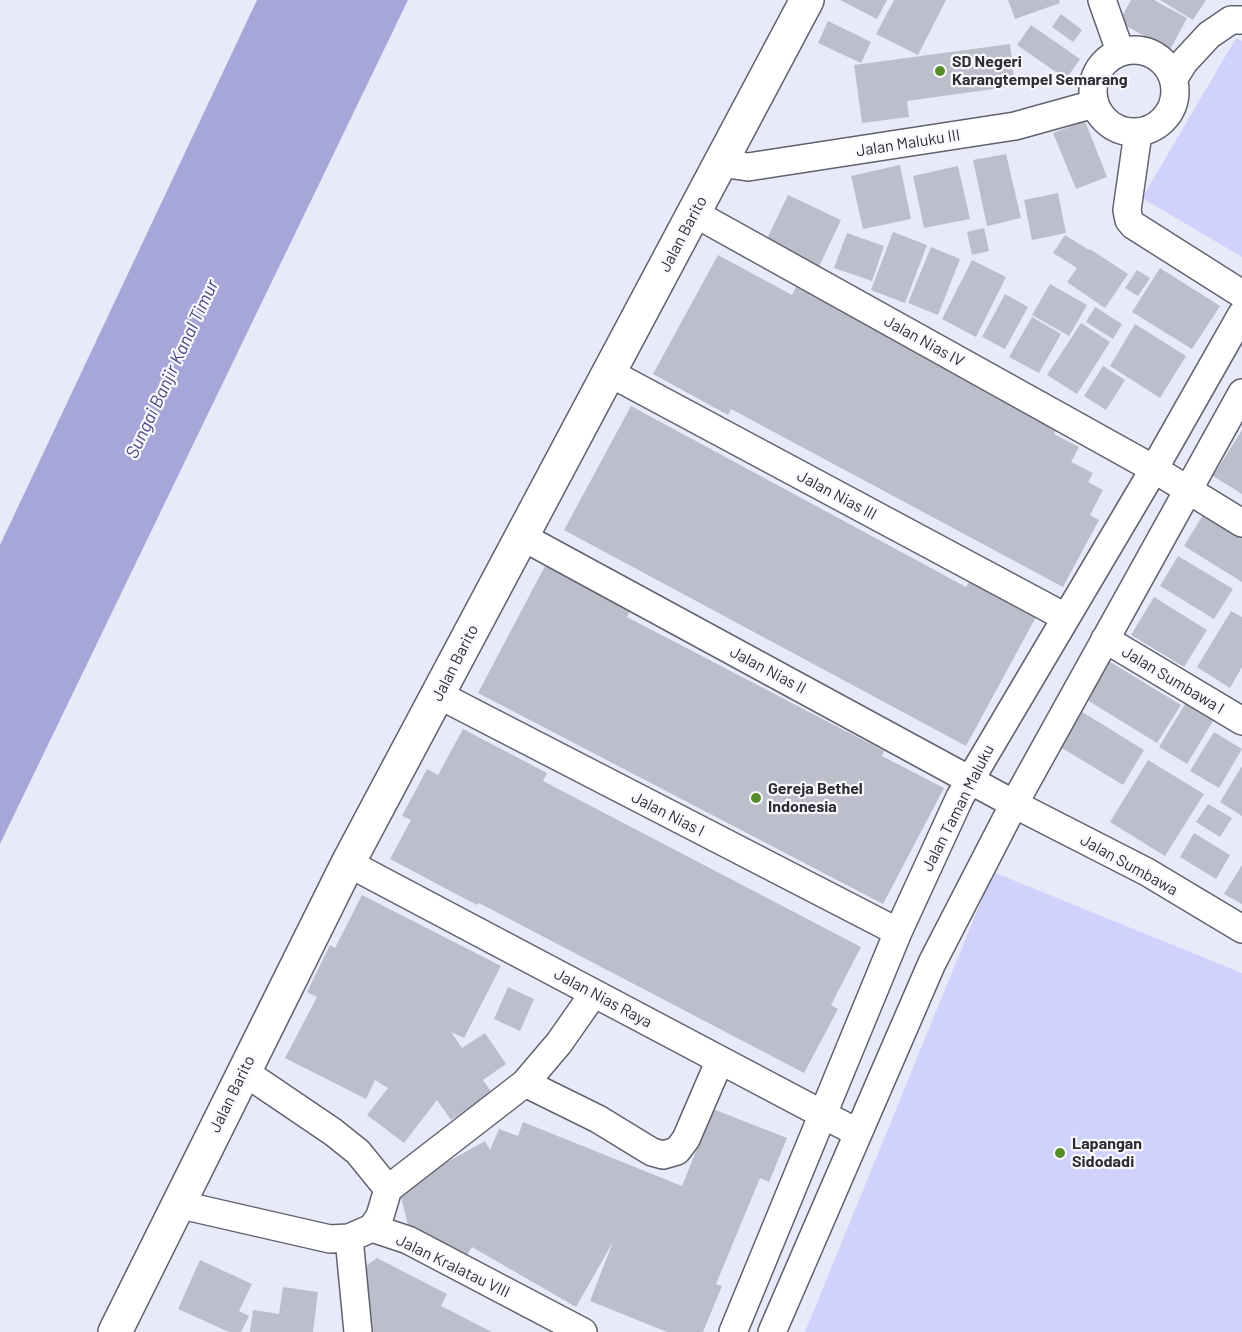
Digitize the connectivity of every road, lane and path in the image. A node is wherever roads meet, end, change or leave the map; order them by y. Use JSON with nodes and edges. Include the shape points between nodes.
{"nodes":[{"id":1,"x":807,"y":0,"type":"edge"},
{"id":2,"x":1102,"y":0,"type":"edge"},
{"id":3,"x":1242,"y":20,"type":"edge"},
{"id":4,"x":1120,"y":51,"type":"junction"},
{"id":5,"x":1174,"y":78,"type":"junction"},
{"id":6,"x":1094,"y":104,"type":"junction"},
{"id":7,"x":1138,"y":134,"type":"junction"},
{"id":8,"x":720,"y":163,"type":"junction"},
{"id":9,"x":694,"y":213,"type":"junction"},
{"id":10,"x":1242,"y":294,"type":"edge"},
{"id":11,"x":1242,"y":314,"type":"edge"},
{"id":12,"x":610,"y":373,"type":"junction"},
{"id":13,"x":1242,"y":393,"type":"edge"},
{"id":14,"x":1154,"y":469,"type":"junction"},
{"id":15,"x":1189,"y":492,"type":"junction"},
{"id":16,"x":1242,"y":523,"type":"edge"},
{"id":17,"x":521,"y":536,"type":"junction"},
{"id":18,"x":1065,"y":617,"type":"junction"},
{"id":19,"x":1105,"y":639,"type":"junction"},
{"id":20,"x":439,"y":695,"type":"junction"},
{"id":21,"x":1242,"y":721,"type":"edge"},
{"id":22,"x":969,"y":780,"type":"junction"},
{"id":23,"x":1014,"y":804,"type":"junction"},
{"id":24,"x":348,"y":863,"type":"junction"},
{"id":25,"x":1242,"y":929,"type":"edge"},
{"id":26,"x":898,"y":932,"type":"junction"},
{"id":27,"x":594,"y":993,"type":"junction"},
{"id":28,"x":720,"y":1060,"type":"junction"},
{"id":29,"x":243,"y":1071,"type":"junction"},
{"id":30,"x":525,"y":1083,"type":"junction"},
{"id":31,"x":823,"y":1115,"type":"junction"},
{"id":32,"x":858,"y":1133,"type":"junction"},
{"id":33,"x":388,"y":1189,"type":"junction"},
{"id":34,"x":177,"y":1204,"type":"junction"},
{"id":35,"x":361,"y":1233,"type":"junction"},
{"id":36,"x":115,"y":1332,"type":"edge"},
{"id":37,"x":358,"y":1332,"type":"edge"},
{"id":38,"x":583,"y":1332,"type":"edge"},
{"id":39,"x":733,"y":1332,"type":"edge"},
{"id":40,"x":772,"y":1332,"type":"edge"}],
"edges":[{"from":1,"to":8,"type":"street","name":"Jalan Barito"},
{"from":2,"to":4,"type":"street"},
{"from":3,"to":5,"type":"street","via":[[1231,20],[1209,35]]},
{"from":4,"to":5,"type":"street","via":[[1143,50],[1162,59]]},
{"from":4,"to":6,"type":"street","via":[[1102,63],[1092,82]]},
{"from":5,"to":7,"type":"street","via":[[1175,100],[1166,119]]},
{"from":6,"to":7,"type":"street","via":[[1106,122]]},
{"from":6,"to":8,"type":"street","name":"Jalan Maluku III","via":[[1015,126],[748,167]]},
{"from":7,"to":10,"type":"street","via":[[1127,210],[1129,220]]},
{"from":8,"to":9,"type":"street","name":"Jalan Barito"},
{"from":9,"to":12,"type":"street","name":"Jalan Barito"},
{"from":9,"to":14,"type":"street","name":"Jalan Nias IV"},
{"from":11,"to":14,"type":"street","name":"Jalan Taman Maluku"},
{"from":12,"to":17,"type":"street","name":"Jalan Barito"},
{"from":12,"to":18,"type":"street","name":"Jalan Nias III"},
{"from":13,"to":15,"type":"street"},
{"from":14,"to":15,"type":"street","name":"Jalan Nias IV"},
{"from":14,"to":18,"type":"street","name":"Jalan Taman Maluku"},
{"from":15,"to":16,"type":"street","name":"Jalan Nias IV"},
{"from":15,"to":19,"type":"street"},
{"from":17,"to":20,"type":"street","name":"Jalan Barito"},
{"from":17,"to":22,"type":"street","name":"Jalan Nias II"},
{"from":18,"to":22,"type":"street","name":"Jalan Taman Maluku"},
{"from":19,"to":21,"type":"street","name":"Jalan Sumbawa I"},
{"from":19,"to":23,"type":"street"},
{"from":20,"to":24,"type":"street","name":"Jalan Barito"},
{"from":20,"to":26,"type":"street","name":"Jalan Nias I"},
{"from":22,"to":23,"type":"street","name":"Jalan Nias II"},
{"from":22,"to":26,"type":"street","name":"Jalan Taman Maluku"},
{"from":23,"to":25,"type":"street","name":"Jalan Sumbawa","via":[[1147,872]]},
{"from":23,"to":32,"type":"street","via":[[932,963]]},
{"from":24,"to":27,"type":"street","name":"Jalan Nias Raya"},
{"from":24,"to":29,"type":"street","name":"Jalan Barito"},
{"from":26,"to":31,"type":"street","name":"Jalan Taman Maluku"},
{"from":27,"to":28,"type":"street","name":"Jalan Nias Raya"},
{"from":27,"to":30,"type":"street","via":[[560,1043]]},
{"from":28,"to":30,"type":"street","via":[[686,1139],[677,1152],[663,1155]]},
{"from":28,"to":31,"type":"street","name":"Jalan Nias Raya"},
{"from":29,"to":33,"type":"street","via":[[358,1152]]},
{"from":29,"to":34,"type":"street","name":"Jalan Barito"},
{"from":30,"to":33,"type":"street"},
{"from":31,"to":32,"type":"street","name":"Jalan Nias Raya"},
{"from":31,"to":39,"type":"street","name":"Jalan Taman Maluku"},
{"from":32,"to":40,"type":"street"},
{"from":33,"to":35,"type":"street","via":[[380,1216]]},
{"from":34,"to":35,"type":"street","name":"Jalan Kralatau VIII","via":[[330,1239]]},
{"from":34,"to":36,"type":"street","name":"Jalan Barito"},
{"from":35,"to":37,"type":"street"},
{"from":35,"to":38,"type":"street","name":"Jalan Kralatau VIII","via":[[408,1240]]}]}
